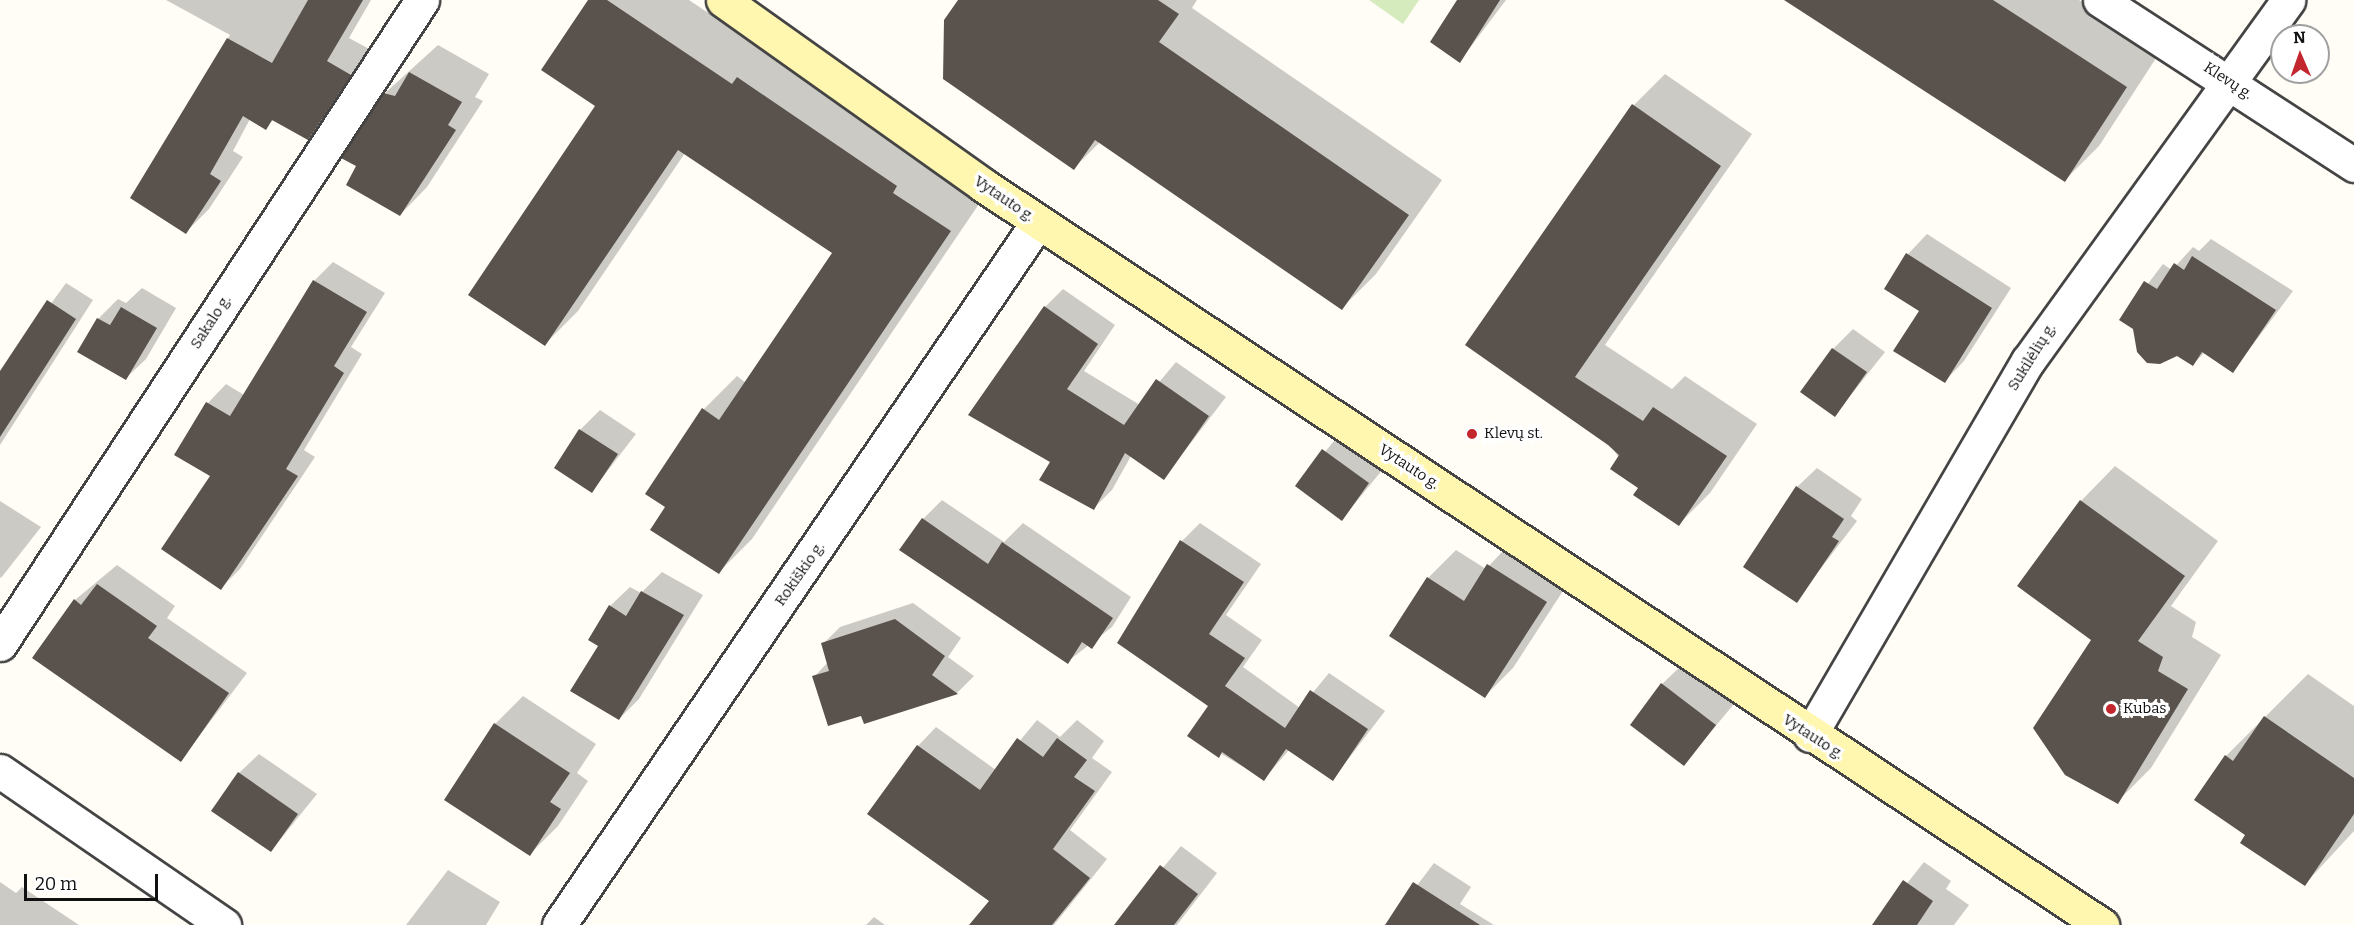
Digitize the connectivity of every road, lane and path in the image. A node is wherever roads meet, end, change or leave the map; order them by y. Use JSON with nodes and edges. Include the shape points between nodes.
{"nodes":[{"id":1,"x":422,"y":0,"type":"edge"},
{"id":2,"x":723,"y":0,"type":"edge"},
{"id":3,"x":2100,"y":0,"type":"edge"},
{"id":4,"x":2288,"y":0,"type":"edge"},
{"id":5,"x":2231,"y":82,"type":"junction"},
{"id":6,"x":2354,"y":165,"type":"edge"},
{"id":7,"x":1038,"y":222,"type":"junction"},
{"id":8,"x":0,"y":644,"type":"edge"},
{"id":9,"x":1809,"y":735,"type":"junction"},
{"id":10,"x":0,"y":771,"type":"edge"},
{"id":11,"x":224,"y":925,"type":"edge"},
{"id":12,"x":559,"y":925,"type":"edge"},
{"id":13,"x":2102,"y":925,"type":"edge"}],
"edges":[{"from":1,"to":8,"type":"street","name":"Sakalo g."},
{"from":2,"to":7,"type":"main road","name":"Vytauto g."},
{"from":3,"to":5,"type":"street","name":"Klevų g."},
{"from":4,"to":5,"type":"street","name":"Sukilėlių g."},
{"from":5,"to":6,"type":"street","name":"Klevų g."},
{"from":5,"to":9,"type":"street","name":"Sukilėlių g.","via":[[2033,353]]},
{"from":7,"to":9,"type":"main road","name":"Vytauto g."},
{"from":7,"to":12,"type":"street","name":"Rokiškio g."},
{"from":9,"to":13,"type":"main road","name":"Vytauto g."},
{"from":10,"to":11,"type":"street"}]}
